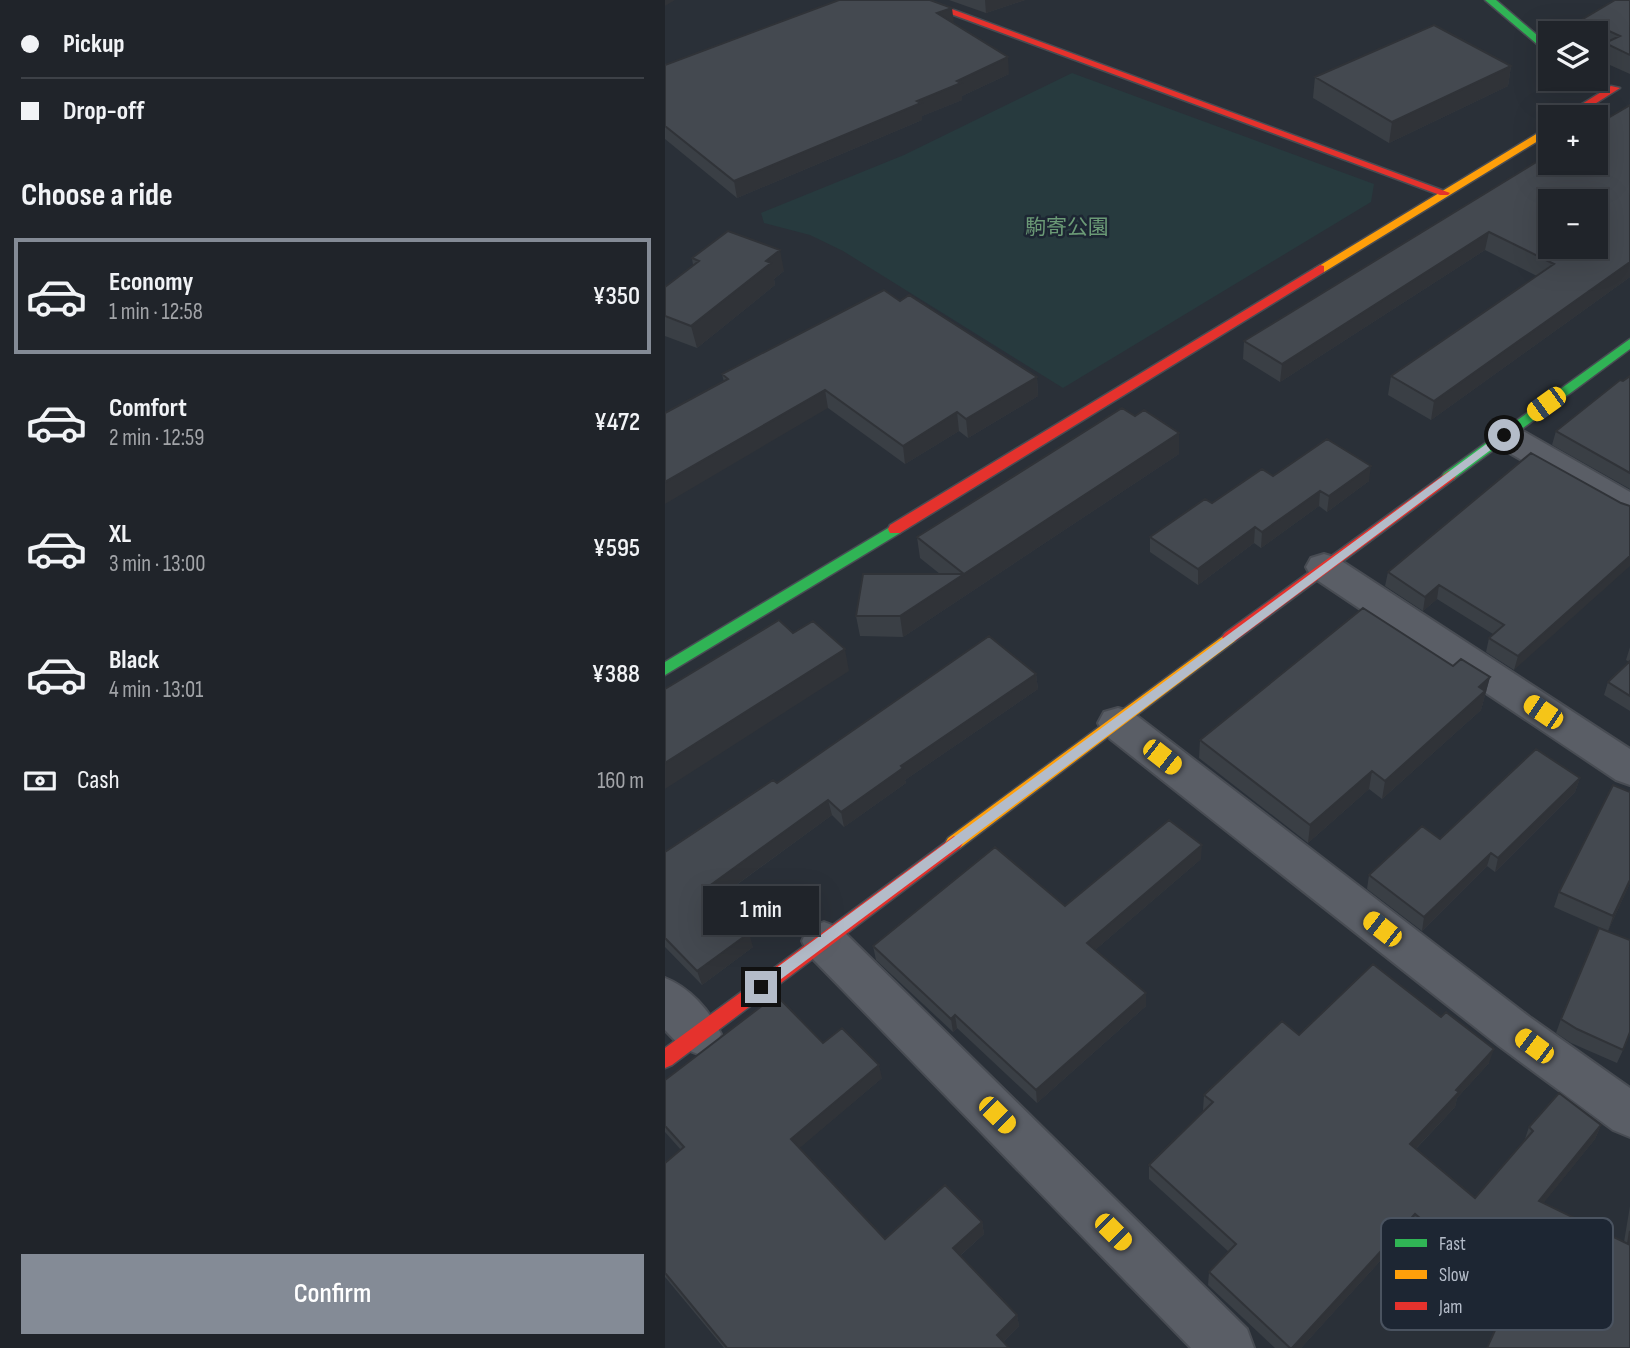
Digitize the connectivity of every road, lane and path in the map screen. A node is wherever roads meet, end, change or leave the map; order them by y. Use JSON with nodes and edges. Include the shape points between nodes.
{"nodes":[{"id":1,"x":918,"y":0,"type":"edge"},
{"id":2,"x":1490,"y":0,"type":"edge"},
{"id":3,"x":1538,"y":41,"type":"edge"},
{"id":4,"x":1617,"y":85,"type":"edge"},
{"id":5,"x":1586,"y":105,"type":"edge"},
{"id":6,"x":1538,"y":136,"type":"edge"},
{"id":7,"x":1444,"y":193,"type":"junction"},
{"id":8,"x":1630,"y":343,"type":"edge"},
{"id":9,"x":1504,"y":435,"type":"junction"},
{"id":10,"x":1630,"y":507,"type":"edge"},
{"id":11,"x":1324,"y":567,"type":"junction"},
{"id":12,"x":665,"y":669,"type":"edge"},
{"id":13,"x":1118,"y":723,"type":"junction"},
{"id":14,"x":1630,"y":769,"type":"edge"},
{"id":15,"x":824,"y":940,"type":"junction"},
{"id":16,"x":665,"y":998,"type":"edge"},
{"id":17,"x":681,"y":1046,"type":"edge"},
{"id":18,"x":1630,"y":1115,"type":"edge"},
{"id":19,"x":1228,"y":1348,"type":"edge"}],
"edges":[{"from":1,"to":7,"type":"street"},
{"from":2,"to":3,"type":"street"},
{"from":4,"to":5,"type":"street"},
{"from":6,"to":7,"type":"street"},
{"from":7,"to":12,"type":"street"},
{"from":8,"to":9,"type":"street"},
{"from":9,"to":10,"type":"street"},
{"from":9,"to":11,"type":"street"},
{"from":11,"to":13,"type":"street"},
{"from":11,"to":14,"type":"street"},
{"from":13,"to":15,"type":"street"},
{"from":13,"to":18,"type":"street","via":[[1514,1032]]},
{"from":15,"to":17,"type":"street"},
{"from":15,"to":19,"type":"street"},
{"from":16,"to":17,"type":"street"}]}
